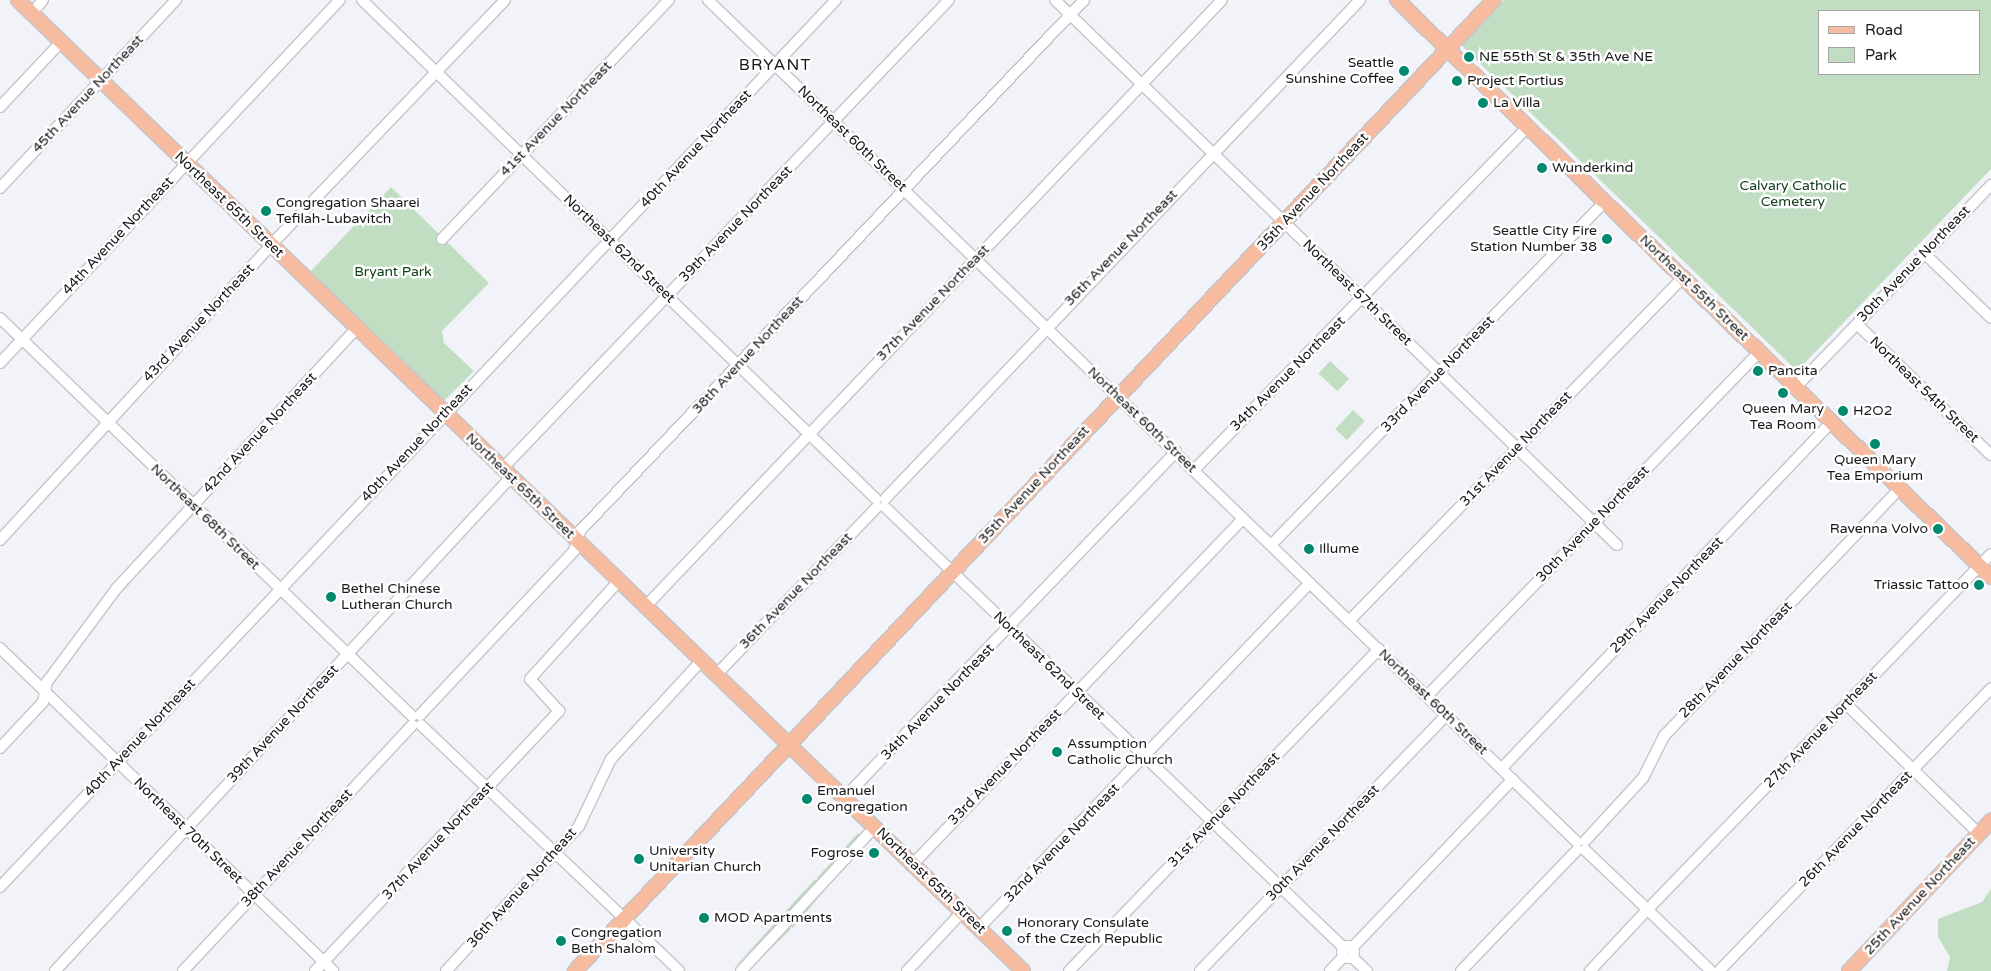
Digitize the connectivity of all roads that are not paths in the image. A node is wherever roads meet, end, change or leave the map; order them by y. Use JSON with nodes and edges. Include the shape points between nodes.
{"nodes":[{"id":1,"x":18,"y":0,"type":"edge"},
{"id":2,"x":42,"y":0,"type":"edge"},
{"id":3,"x":176,"y":0,"type":"edge"},
{"id":4,"x":340,"y":0,"type":"edge"},
{"id":5,"x":362,"y":0,"type":"edge"},
{"id":6,"x":505,"y":0,"type":"edge"},
{"id":7,"x":669,"y":0,"type":"edge"},
{"id":8,"x":708,"y":0,"type":"edge"},
{"id":9,"x":836,"y":0,"type":"edge"},
{"id":10,"x":949,"y":0,"type":"edge"},
{"id":11,"x":1055,"y":0,"type":"edge"},
{"id":12,"x":1084,"y":0,"type":"edge"},
{"id":13,"x":1222,"y":0,"type":"edge"},
{"id":14,"x":1360,"y":0,"type":"edge"},
{"id":15,"x":1397,"y":0,"type":"edge"},
{"id":16,"x":1494,"y":0,"type":"edge"},
{"id":17,"x":32,"y":13,"type":"junction"},
{"id":18,"x":1070,"y":15,"type":"junction"},
{"id":19,"x":61,"y":42,"type":"junction"},
{"id":20,"x":1447,"y":49,"type":"junction"},
{"id":21,"x":775,"y":65,"type":"junction"},
{"id":22,"x":436,"y":72,"type":"junction"},
{"id":23,"x":100,"y":80,"type":"junction"},
{"id":24,"x":1141,"y":85,"type":"junction"},
{"id":25,"x":0,"y":107,"type":"edge"},
{"id":26,"x":833,"y":122,"type":"junction"},
{"id":27,"x":1528,"y":127,"type":"junction"},
{"id":28,"x":522,"y":154,"type":"junction"},
{"id":29,"x":1213,"y":154,"type":"junction"},
{"id":30,"x":186,"y":163,"type":"junction"},
{"id":31,"x":1991,"y":185,"type":"edge"},
{"id":32,"x":0,"y":188,"type":"edge"},
{"id":33,"x":904,"y":189,"type":"junction"},
{"id":34,"x":1605,"y":202,"type":"junction"},
{"id":35,"x":1285,"y":223,"type":"junction"},
{"id":36,"x":442,"y":239,"type":"dead end"},
{"id":37,"x":610,"y":239,"type":"junction"},
{"id":38,"x":270,"y":246,"type":"junction"},
{"id":39,"x":1924,"y":253,"type":"junction"},
{"id":40,"x":976,"y":258,"type":"junction"},
{"id":41,"x":1683,"y":277,"type":"junction"},
{"id":42,"x":667,"y":295,"type":"junction"},
{"id":43,"x":1363,"y":298,"type":"junction"},
{"id":44,"x":0,"y":318,"type":"edge"},
{"id":45,"x":1991,"y":318,"type":"edge"},
{"id":46,"x":1856,"y":324,"type":"junction"},
{"id":47,"x":1046,"y":327,"type":"junction"},
{"id":48,"x":356,"y":329,"type":"junction"},
{"id":49,"x":22,"y":339,"type":"junction"},
{"id":50,"x":1759,"y":352,"type":"junction"},
{"id":51,"x":0,"y":363,"type":"edge"},
{"id":52,"x":738,"y":365,"type":"junction"},
{"id":53,"x":1440,"y":373,"type":"junction"},
{"id":54,"x":1796,"y":387,"type":"junction"},
{"id":55,"x":1118,"y":396,"type":"junction"},
{"id":56,"x":444,"y":413,"type":"junction"},
{"id":57,"x":1832,"y":422,"type":"junction"},
{"id":58,"x":108,"y":424,"type":"junction"},
{"id":59,"x":809,"y":433,"type":"junction"},
{"id":60,"x":1517,"y":448,"type":"junction"},
{"id":61,"x":1176,"y":452,"type":"junction"},
{"id":62,"x":1991,"y":455,"type":"edge"},
{"id":63,"x":1194,"y":470,"type":"junction"},
{"id":64,"x":506,"y":473,"type":"junction"},
{"id":65,"x":1900,"y":488,"type":"junction"},
{"id":66,"x":881,"y":503,"type":"junction"},
{"id":67,"x":193,"y":506,"type":"junction"},
{"id":68,"x":1243,"y":518,"type":"junction"},
{"id":69,"x":1594,"y":523,"type":"junction"},
{"id":70,"x":0,"y":540,"type":"edge"},
{"id":71,"x":576,"y":540,"type":"junction"},
{"id":72,"x":1271,"y":545,"type":"junction"},
{"id":73,"x":1617,"y":545,"type":"dead end"},
{"id":74,"x":1991,"y":554,"type":"edge"},
{"id":75,"x":1980,"y":566,"type":"junction"},
{"id":76,"x":951,"y":572,"type":"junction"},
{"id":77,"x":1991,"y":577,"type":"edge"},
{"id":78,"x":619,"y":581,"type":"junction"},
{"id":79,"x":1310,"y":584,"type":"junction"},
{"id":80,"x":281,"y":589,"type":"junction"},
{"id":81,"x":645,"y":607,"type":"junction"},
{"id":82,"x":1349,"y":621,"type":"junction"},
{"id":83,"x":1010,"y":628,"type":"junction"},
{"id":84,"x":0,"y":648,"type":"edge"},
{"id":85,"x":1379,"y":649,"type":"junction"},
{"id":86,"x":348,"y":654,"type":"junction"},
{"id":87,"x":701,"y":661,"type":"junction"},
{"id":88,"x":716,"y":676,"type":"junction"},
{"id":89,"x":1991,"y":688,"type":"edge"},
{"id":90,"x":44,"y":692,"type":"junction"},
{"id":91,"x":1076,"y":692,"type":"junction"},
{"id":92,"x":1427,"y":696,"type":"junction"},
{"id":93,"x":1847,"y":705,"type":"junction"},
{"id":94,"x":1446,"y":715,"type":"junction"},
{"id":95,"x":416,"y":720,"type":"junction"},
{"id":96,"x":787,"y":744,"type":"junction"},
{"id":97,"x":0,"y":748,"type":"edge"},
{"id":98,"x":1145,"y":757,"type":"junction"},
{"id":99,"x":118,"y":762,"type":"junction"},
{"id":100,"x":1502,"y":768,"type":"junction"},
{"id":101,"x":1914,"y":770,"type":"junction"},
{"id":102,"x":1512,"y":779,"type":"junction"},
{"id":103,"x":487,"y":788,"type":"junction"},
{"id":104,"x":844,"y":798,"type":"junction"},
{"id":105,"x":1991,"y":821,"type":"edge"},
{"id":106,"x":1213,"y":822,"type":"junction"},
{"id":107,"x":875,"y":827,"type":"junction"},
{"id":108,"x":186,"y":829,"type":"junction"},
{"id":109,"x":1979,"y":834,"type":"junction"},
{"id":110,"x":1581,"y":846,"type":"junction"},
{"id":111,"x":555,"y":854,"type":"junction"},
{"id":112,"x":913,"y":864,"type":"junction"},
{"id":113,"x":1280,"y":887,"type":"junction"},
{"id":114,"x":0,"y":888,"type":"edge"},
{"id":115,"x":254,"y":895,"type":"junction"},
{"id":116,"x":1648,"y":910,"type":"junction"},
{"id":117,"x":962,"y":912,"type":"junction"},
{"id":118,"x":624,"y":919,"type":"junction"},
{"id":119,"x":979,"y":928,"type":"junction"},
{"id":120,"x":1348,"y":952,"type":"junction"},
{"id":121,"x":324,"y":962,"type":"junction"},
{"id":122,"x":56,"y":971,"type":"edge"},
{"id":123,"x":183,"y":971,"type":"edge"},
{"id":124,"x":316,"y":971,"type":"edge"},
{"id":125,"x":333,"y":971,"type":"edge"},
{"id":126,"x":446,"y":971,"type":"edge"},
{"id":127,"x":575,"y":971,"type":"edge"},
{"id":128,"x":679,"y":971,"type":"edge"},
{"id":129,"x":741,"y":971,"type":"edge"},
{"id":130,"x":906,"y":971,"type":"edge"},
{"id":131,"x":1023,"y":971,"type":"edge"},
{"id":132,"x":1069,"y":971,"type":"edge"},
{"id":133,"x":1200,"y":971,"type":"edge"},
{"id":134,"x":1330,"y":971,"type":"edge"},
{"id":135,"x":1367,"y":971,"type":"edge"},
{"id":136,"x":1461,"y":971,"type":"edge"},
{"id":137,"x":1590,"y":971,"type":"edge"},
{"id":138,"x":1716,"y":971,"type":"edge"},
{"id":139,"x":1849,"y":971,"type":"edge"}],
"edges":[{"from":1,"to":17,"type":"main road","name":"Northeast 65th Street"},
{"from":2,"to":17,"type":"street"},
{"from":3,"to":23,"type":"street","name":"45th Avenue Northeast"},
{"from":4,"to":30,"type":"street","name":"44th Avenue Northeast"},
{"from":5,"to":22,"type":"street","name":"Northeast 62nd Street"},
{"from":6,"to":22,"type":"street","name":"43rd Avenue Northeast"},
{"from":7,"to":28,"type":"street","name":"41st Avenue Northeast"},
{"from":8,"to":21,"type":"street","name":"Northeast 60th Street"},
{"from":9,"to":21,"type":"street","name":"40th Avenue Northeast"},
{"from":10,"to":26,"type":"street","name":"39th Avenue Northeast"},
{"from":11,"to":18,"type":"street","name":"Northeast 57th Street"},
{"from":12,"to":18,"type":"street","name":"38th Avenue Northeast"},
{"from":13,"to":24,"type":"street","name":"37th Avenue Northeast"},
{"from":14,"to":29,"type":"street","name":"36th Avenue Northeast"},
{"from":15,"to":20,"type":"main road","name":"Northeast 55th Street"},
{"from":16,"to":20,"type":"main road","name":"35th Avenue Northeast"},
{"from":17,"to":19,"type":"main road","name":"Northeast 65th Street"},
{"from":18,"to":24,"type":"street","name":"Northeast 57th Street"},
{"from":18,"to":33,"type":"street","name":"38th Avenue Northeast"},
{"from":19,"to":23,"type":"main road","name":"Northeast 65th Street"},
{"from":19,"to":25,"type":"street"},
{"from":20,"to":27,"type":"main road","name":"Northeast 55th Street"},
{"from":20,"to":35,"type":"main road","name":"35th Avenue Northeast"},
{"from":21,"to":26,"type":"street","name":"Northeast 60th Street"},
{"from":21,"to":37,"type":"street","name":"40th Avenue Northeast"},
{"from":22,"to":28,"type":"street","name":"Northeast 62nd Street"},
{"from":22,"to":38,"type":"street","name":"43rd Avenue Northeast"},
{"from":23,"to":30,"type":"main road","name":"Northeast 65th Street"},
{"from":23,"to":32,"type":"street","name":"45th Avenue Northeast"},
{"from":24,"to":29,"type":"street","name":"Northeast 57th Street"},
{"from":24,"to":40,"type":"street","name":"37th Avenue Northeast"},
{"from":26,"to":33,"type":"street","name":"Northeast 60th Street"},
{"from":26,"to":42,"type":"street","name":"39th Avenue Northeast"},
{"from":27,"to":34,"type":"main road","name":"Northeast 55th Street"},
{"from":27,"to":43,"type":"street","name":"34th Avenue Northeast"},
{"from":28,"to":36,"type":"street","name":"41st Avenue Northeast"},
{"from":28,"to":37,"type":"street","name":"Northeast 62nd Street"},
{"from":29,"to":35,"type":"street","name":"Northeast 57th Street"},
{"from":29,"to":47,"type":"street","name":"36th Avenue Northeast"},
{"from":30,"to":38,"type":"main road","name":"Northeast 65th Street"},
{"from":30,"to":49,"type":"street","name":"44th Avenue Northeast"},
{"from":31,"to":39,"type":"street","name":"30th Avenue Northeast"},
{"from":33,"to":40,"type":"street","name":"Northeast 60th Street"},
{"from":33,"to":52,"type":"street","name":"38th Avenue Northeast"},
{"from":34,"to":41,"type":"main road","name":"Northeast 55th Street"},
{"from":34,"to":53,"type":"street","name":"33rd Avenue Northeast"},
{"from":35,"to":43,"type":"street","name":"Northeast 57th Street"},
{"from":35,"to":55,"type":"main road","name":"35th Avenue Northeast"},
{"from":37,"to":42,"type":"street","name":"Northeast 62nd Street"},
{"from":37,"to":56,"type":"street","name":"40th Avenue Northeast"},
{"from":38,"to":48,"type":"main road","name":"Northeast 65th Street"},
{"from":38,"to":58,"type":"street","name":"43rd Avenue Northeast"},
{"from":39,"to":45,"type":"street"},
{"from":39,"to":46,"type":"street","name":"30th Avenue Northeast"},
{"from":40,"to":47,"type":"street","name":"Northeast 60th Street"},
{"from":40,"to":59,"type":"street","name":"37th Avenue Northeast"},
{"from":41,"to":50,"type":"main road","name":"Northeast 55th Street"},
{"from":41,"to":60,"type":"street","name":"31st Avenue Northeast"},
{"from":42,"to":52,"type":"street","name":"Northeast 62nd Street"},
{"from":42,"to":64,"type":"street","name":"39th Avenue Northeast"},
{"from":43,"to":53,"type":"street","name":"Northeast 57th Street"},
{"from":43,"to":63,"type":"street","name":"34th Avenue Northeast"},
{"from":44,"to":49,"type":"street","name":"Northeast 68th Street"},
{"from":46,"to":54,"type":"street","name":"30th Avenue Northeast"},
{"from":46,"to":62,"type":"street","name":"Northeast 54th Street"},
{"from":47,"to":55,"type":"street","name":"Northeast 60th Street"},
{"from":47,"to":66,"type":"street","name":"36th Avenue Northeast"},
{"from":48,"to":56,"type":"main road","name":"Northeast 65th Street"},
{"from":48,"to":67,"type":"street","name":"42nd Avenue Northeast"},
{"from":49,"to":51,"type":"street","name":"44th Avenue Northeast"},
{"from":49,"to":58,"type":"street","name":"Northeast 68th Street"},
{"from":50,"to":54,"type":"main road","name":"Northeast 55th Street"},
{"from":50,"to":69,"type":"street","name":"30th Avenue Northeast"},
{"from":52,"to":59,"type":"street","name":"Northeast 62nd Street"},
{"from":52,"to":71,"type":"street","name":"38th Avenue Northeast","via":[[580,531]]},
{"from":53,"to":60,"type":"street","name":"Northeast 57th Street"},
{"from":53,"to":72,"type":"street","name":"33rd Avenue Northeast"},
{"from":54,"to":57,"type":"main road","name":"Northeast 55th Street"},
{"from":55,"to":61,"type":"street","name":"Northeast 60th Street"},
{"from":55,"to":76,"type":"main road","name":"35th Avenue Northeast"},
{"from":56,"to":64,"type":"main road","name":"Northeast 65th Street"},
{"from":56,"to":80,"type":"street","name":"40th Avenue Northeast"},
{"from":57,"to":65,"type":"main road","name":"Northeast 55th Street"},
{"from":57,"to":100,"type":"street","name":"29th Avenue Northeast"},
{"from":58,"to":67,"type":"street","name":"Northeast 68th Street"},
{"from":58,"to":70,"type":"street","name":"43rd Avenue Northeast"},
{"from":59,"to":66,"type":"street","name":"Northeast 62nd Street"},
{"from":59,"to":81,"type":"street","name":"37th Avenue Northeast"},
{"from":60,"to":69,"type":"street","name":"Northeast 57th Street"},
{"from":60,"to":82,"type":"street","name":"31st Avenue Northeast"},
{"from":61,"to":63,"type":"street","name":"Northeast 60th Street"},
{"from":61,"to":83,"type":"street","name":"34th Avenue Northeast"},
{"from":63,"to":68,"type":"street","name":"Northeast 60th Street"},
{"from":64,"to":71,"type":"main road","name":"Northeast 65th Street"},
{"from":64,"to":86,"type":"street","name":"39th Avenue Northeast"},
{"from":65,"to":75,"type":"main road","name":"Northeast 55th Street"},
{"from":65,"to":110,"type":"street","name":"28th Avenue Northeast","via":[[1664,736],[1643,778]]},
{"from":66,"to":76,"type":"street","name":"Northeast 62nd Street"},
{"from":66,"to":88,"type":"street","name":"36th Avenue Northeast"},
{"from":67,"to":80,"type":"street","name":"Northeast 68th Street"},
{"from":67,"to":90,"type":"street","name":"42nd Avenue Northeast","via":[[116,589],[47,682]]},
{"from":68,"to":72,"type":"street","name":"Northeast 60th Street"},
{"from":68,"to":91,"type":"street","name":"33rd Avenue Northeast"},
{"from":69,"to":73,"type":"street","name":"Northeast 57th Street"},
{"from":69,"to":92,"type":"street","name":"30th Avenue Northeast"},
{"from":71,"to":78,"type":"main road","name":"Northeast 65th Street"},
{"from":71,"to":95,"type":"street","name":"38th Avenue Northeast","via":[[574,551]]},
{"from":72,"to":79,"type":"street","name":"Northeast 60th Street"},
{"from":74,"to":75,"type":"street","name":"27th Avenue Northeast"},
{"from":75,"to":77,"type":"main road","name":"Northeast 55th Street"},
{"from":75,"to":93,"type":"street","name":"27th Avenue Northeast"},
{"from":76,"to":83,"type":"street","name":"Northeast 62nd Street"},
{"from":76,"to":96,"type":"main road","name":"35th Avenue Northeast"},
{"from":78,"to":81,"type":"main road","name":"Northeast 65th Street"},
{"from":78,"to":103,"type":"street","name":"37th Avenue Northeast","via":[[530,679],[559,710]]},
{"from":79,"to":82,"type":"street","name":"Northeast 60th Street"},
{"from":79,"to":98,"type":"street","name":"32nd Avenue Northeast"},
{"from":80,"to":86,"type":"street","name":"Northeast 68th Street"},
{"from":80,"to":99,"type":"street","name":"40th Avenue Northeast"},
{"from":81,"to":87,"type":"main road","name":"Northeast 65th Street"},
{"from":82,"to":85,"type":"street","name":"Northeast 60th Street"},
{"from":83,"to":91,"type":"street","name":"Northeast 62nd Street"},
{"from":83,"to":104,"type":"street","name":"34th Avenue Northeast"},
{"from":84,"to":90,"type":"street","name":"Northeast 70th Street"},
{"from":85,"to":92,"type":"street","name":"Northeast 60th Street"},
{"from":85,"to":106,"type":"street","name":"31st Avenue Northeast"},
{"from":86,"to":95,"type":"street","name":"Northeast 68th Street"},
{"from":86,"to":108,"type":"street","name":"39th Avenue Northeast"},
{"from":87,"to":88,"type":"main road","name":"Northeast 65th Street"},
{"from":87,"to":111,"type":"street","name":"36th Avenue Northeast","via":[[615,754],[588,813]]},
{"from":88,"to":96,"type":"main road","name":"Northeast 65th Street"},
{"from":89,"to":101,"type":"street","name":"26th Avenue Northeast"},
{"from":90,"to":97,"type":"street","name":"42nd Avenue Northeast","via":[[43,702]]},
{"from":90,"to":99,"type":"street","name":"Northeast 70th Street"},
{"from":91,"to":98,"type":"street","name":"Northeast 62nd Street"},
{"from":91,"to":112,"type":"street","name":"33rd Avenue Northeast"},
{"from":92,"to":94,"type":"street","name":"Northeast 60th Street"},
{"from":93,"to":101,"type":"street"},
{"from":93,"to":116,"type":"street","name":"27th Avenue Northeast"},
{"from":94,"to":100,"type":"street","name":"Northeast 60th Street"},
{"from":94,"to":113,"type":"street","name":"30th Avenue Northeast"},
{"from":95,"to":103,"type":"street","name":"Northeast 68th Street"},
{"from":95,"to":115,"type":"street","name":"38th Avenue Northeast"},
{"from":96,"to":104,"type":"main road","name":"Northeast 65th Street"},
{"from":96,"to":118,"type":"main road","name":"35th Avenue Northeast"},
{"from":98,"to":106,"type":"street","name":"Northeast 62nd Street"},
{"from":98,"to":119,"type":"street","name":"32nd Avenue Northeast"},
{"from":99,"to":108,"type":"street","name":"Northeast 70th Street"},
{"from":99,"to":114,"type":"street","name":"40th Avenue Northeast"},
{"from":100,"to":102,"type":"street","name":"Northeast 60th Street"},
{"from":101,"to":109,"type":"street"},
{"from":101,"to":138,"type":"street","name":"26th Avenue Northeast"},
{"from":102,"to":110,"type":"street","name":"Northeast 60th Street"},
{"from":102,"to":120,"type":"street"},
{"from":103,"to":111,"type":"street","name":"Northeast 68th Street"},
{"from":103,"to":121,"type":"street","name":"37th Avenue Northeast"},
{"from":104,"to":107,"type":"main road","name":"Northeast 65th Street"},
{"from":105,"to":109,"type":"main road","name":"25th Avenue Northeast"},
{"from":106,"to":113,"type":"street","name":"Northeast 62nd Street"},
{"from":106,"to":132,"type":"street","name":"31st Avenue Northeast"},
{"from":107,"to":112,"type":"main road","name":"Northeast 65th Street"},
{"from":107,"to":129,"type":"street"},
{"from":108,"to":115,"type":"street","name":"Northeast 70th Street"},
{"from":108,"to":122,"type":"street","name":"39th Avenue Northeast"},
{"from":109,"to":139,"type":"main road","name":"25th Avenue Northeast"},
{"from":110,"to":116,"type":"street","name":"Northeast 60th Street"},
{"from":110,"to":136,"type":"street","name":"28th Avenue Northeast"},
{"from":111,"to":118,"type":"street","name":"Northeast 68th Street"},
{"from":111,"to":126,"type":"street","name":"36th Avenue Northeast"},
{"from":112,"to":117,"type":"main road","name":"Northeast 65th Street"},
{"from":113,"to":120,"type":"street","name":"Northeast 62nd Street"},
{"from":113,"to":133,"type":"street","name":"30th Avenue Northeast"},
{"from":115,"to":121,"type":"street","name":"Northeast 70th Street"},
{"from":115,"to":123,"type":"street","name":"38th Avenue Northeast"},
{"from":116,"to":137,"type":"street","name":"27th Avenue Northeast"},
{"from":116,"to":138,"type":"street","name":"Northeast 60th Street"},
{"from":117,"to":119,"type":"main road","name":"Northeast 65th Street"},
{"from":117,"to":130,"type":"street"},
{"from":118,"to":127,"type":"main road","name":"35th Avenue Northeast"},
{"from":118,"to":128,"type":"street","name":"Northeast 68th Street"},
{"from":119,"to":131,"type":"main road","name":"Northeast 65th Street"},
{"from":120,"to":134,"type":"street"},
{"from":120,"to":135,"type":"street","name":"Northeast 62nd Street"},
{"from":121,"to":124,"type":"street","name":"37th Avenue Northeast"},
{"from":121,"to":125,"type":"street","name":"Northeast 70th Street"}]}
